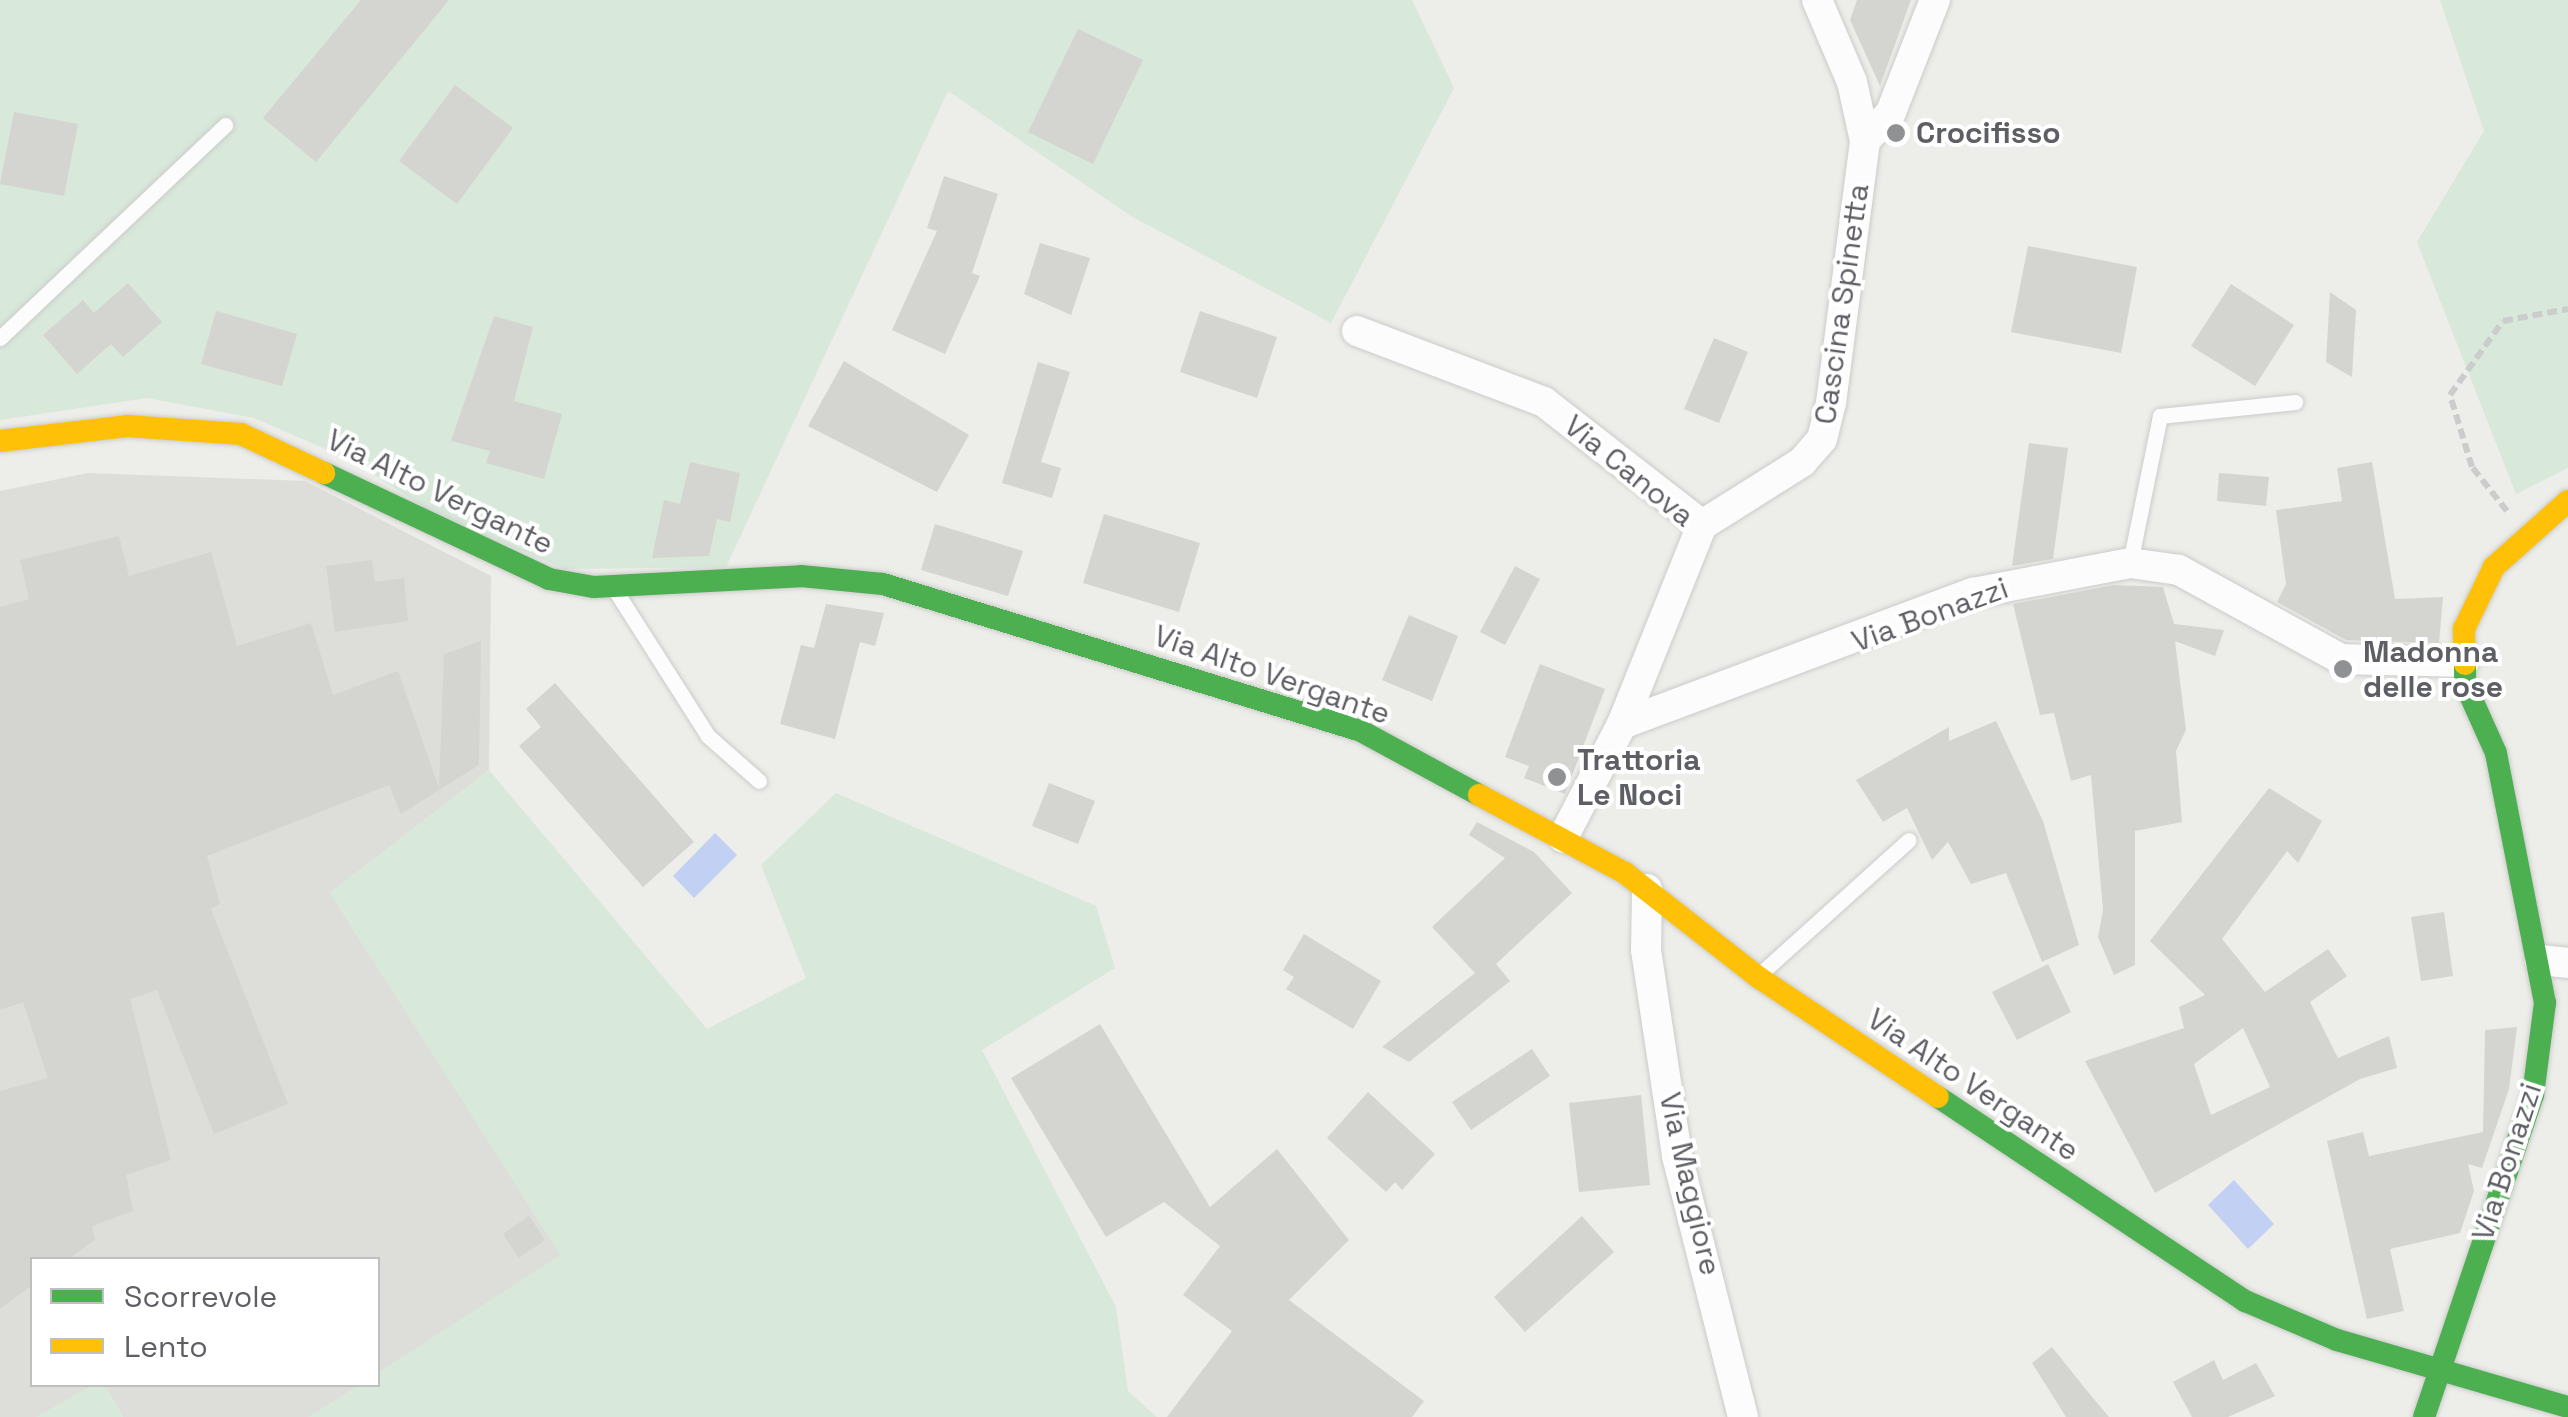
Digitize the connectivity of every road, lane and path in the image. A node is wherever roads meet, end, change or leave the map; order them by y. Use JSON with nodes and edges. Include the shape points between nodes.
{"nodes":[{"id":1,"x":1817,"y":0,"type":"edge"},
{"id":2,"x":1934,"y":0,"type":"edge"},
{"id":3,"x":225,"y":125,"type":"dead end"},
{"id":4,"x":1866,"y":140,"type":"junction"},
{"id":5,"x":2568,"y":309,"type":"edge"},
{"id":6,"x":1357,"y":330,"type":"dead end"},
{"id":7,"x":0,"y":338,"type":"edge"},
{"id":8,"x":2295,"y":402,"type":"dead end"},
{"id":9,"x":0,"y":441,"type":"edge"},
{"id":10,"x":2568,"y":501,"type":"edge"},
{"id":11,"x":1702,"y":525,"type":"junction"},
{"id":12,"x":2528,"y":536,"type":"junction"},
{"id":13,"x":2568,"y":537,"type":"edge"},
{"id":14,"x":2130,"y":564,"type":"junction"},
{"id":15,"x":614,"y":587,"type":"junction"},
{"id":16,"x":2464,"y":662,"type":"junction"},
{"id":17,"x":1622,"y":724,"type":"junction"},
{"id":18,"x":758,"y":781,"type":"dead end"},
{"id":19,"x":1563,"y":838,"type":"junction"},
{"id":20,"x":1909,"y":840,"type":"dead end"},
{"id":21,"x":1651,"y":897,"type":"junction"},
{"id":22,"x":2554,"y":961,"type":"edge"},
{"id":23,"x":1758,"y":977,"type":"junction"},
{"id":24,"x":2437,"y":1368,"type":"junction"},
{"id":25,"x":2568,"y":1407,"type":"edge"},
{"id":26,"x":1743,"y":1417,"type":"edge"},
{"id":27,"x":2424,"y":1417,"type":"edge"}],
"edges":[{"from":1,"to":4,"type":"street","name":"Cascina Spinetta","via":[[1852,82]]},
{"from":2,"to":4,"type":"street","name":"Cascina Spinetta","via":[[1891,112]]},
{"from":3,"to":7,"type":"lane"},
{"from":4,"to":11,"type":"street","name":"Cascina Spinetta","via":[[1822,440],[1802,462]]},
{"from":5,"to":12,"type":"path","via":[[2502,321],[2450,394],[2472,467]]},
{"from":6,"to":11,"type":"street","name":"Via Canova","via":[[1544,402]]},
{"from":8,"to":14,"type":"lane","via":[[2160,416]]},
{"from":9,"to":15,"type":"main road","name":"Via Alto Vergante","via":[[127,426],[241,434],[502,562]]},
{"from":10,"to":12,"type":"main road","name":"Via Bonazzi"},
{"from":11,"to":17,"type":"street","name":"Via Canova"},
{"from":12,"to":13,"type":"street"},
{"from":12,"to":16,"type":"main road","name":"Via Bonazzi","via":[[2494,567],[2464,629]]},
{"from":14,"to":16,"type":"street","name":"Via Bonazzi","via":[[2179,570],[2341,658]]},
{"from":14,"to":17,"type":"street","name":"Via Bonazzi","via":[[1973,593]]},
{"from":15,"to":18,"type":"lane","via":[[708,736]]},
{"from":15,"to":19,"type":"main road","name":"Via Alto Vergante","via":[[801,576],[883,584],[1362,732]]},
{"from":16,"to":22,"type":"main road","name":"Via Bonazzi","via":[[2465,684],[2496,753]]},
{"from":17,"to":19,"type":"street","name":"Via Canova"},
{"from":19,"to":21,"type":"main road","name":"Via Alto Vergante"},
{"from":20,"to":23,"type":"lane"},
{"from":21,"to":23,"type":"main road","name":"Via Alto Vergante"},
{"from":21,"to":26,"type":"street","name":"Via Maggiore","via":[[1646,950],[1677,1156],[1732,1322]]},
{"from":22,"to":24,"type":"main road","name":"Via Bonazzi","via":[[2534,1095]]},
{"from":23,"to":24,"type":"main road","name":"Via Alto Vergante","via":[[2246,1301],[2337,1340]]},
{"from":24,"to":25,"type":"main road","name":"Via Alto Vergante"},
{"from":24,"to":27,"type":"main road","name":"Via Bonazzi"}]}
